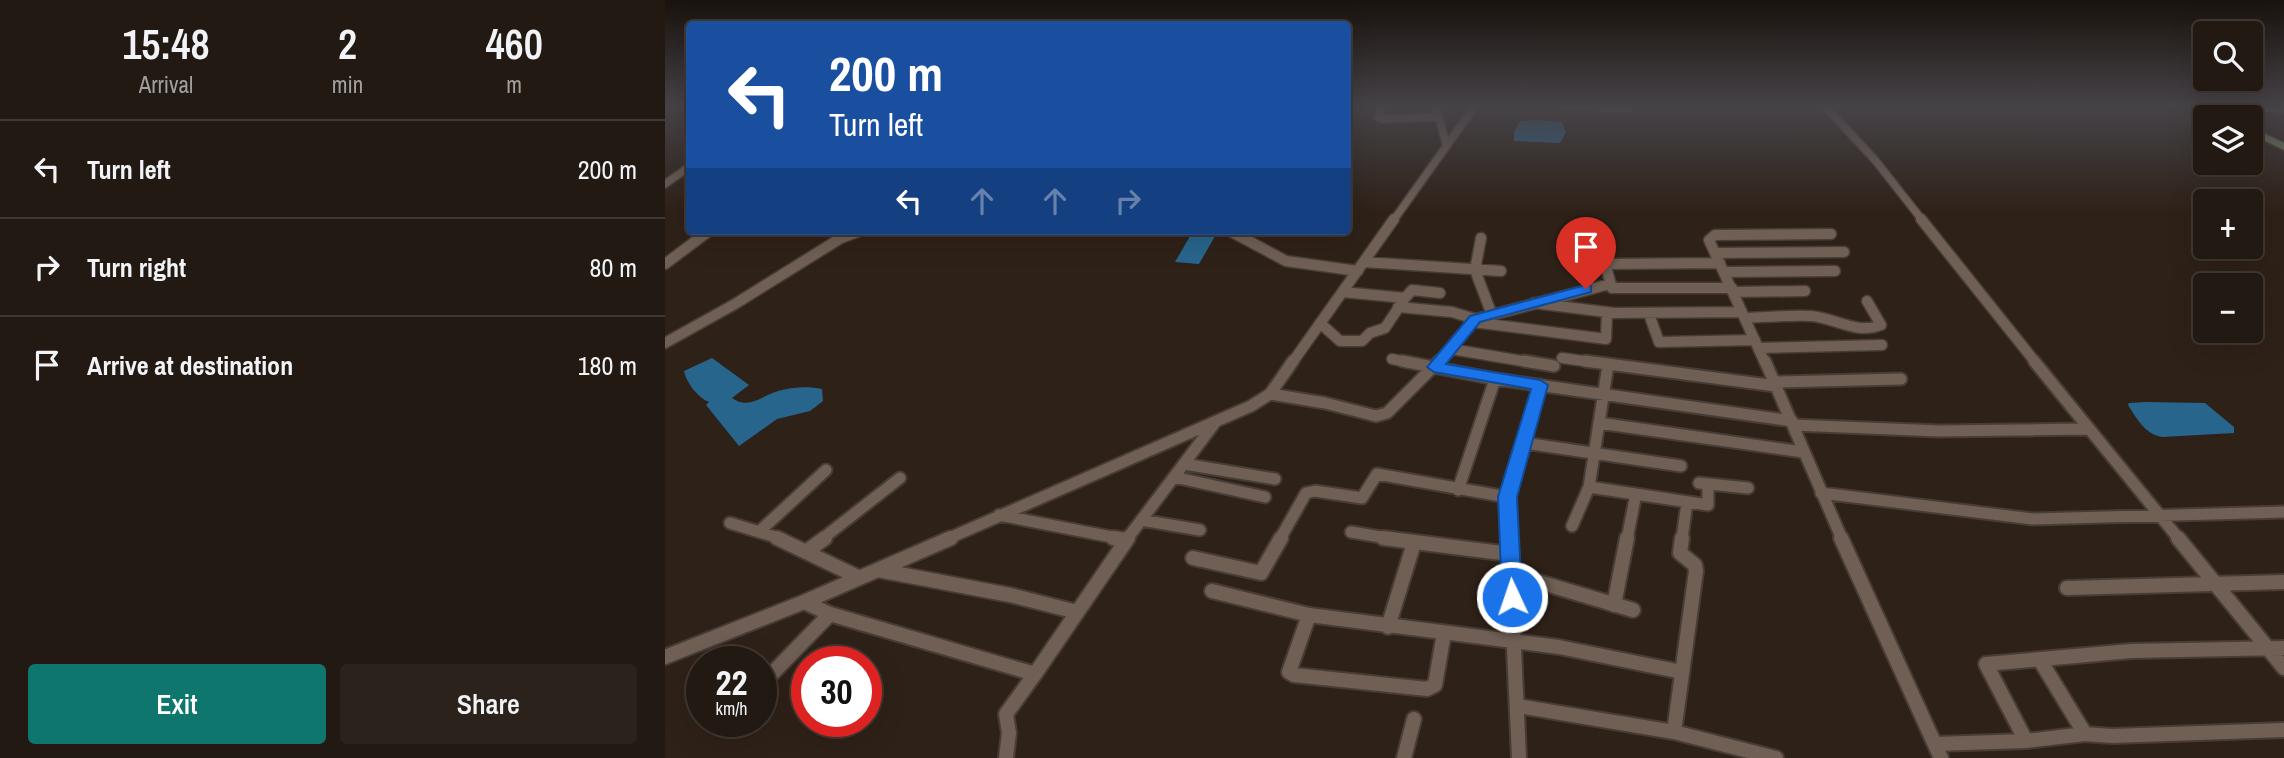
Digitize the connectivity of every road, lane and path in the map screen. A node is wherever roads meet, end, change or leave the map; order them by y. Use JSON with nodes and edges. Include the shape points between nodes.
{"nodes":[{"id":1,"x":1448,"y":141,"type":"edge"},
{"id":2,"x":1858,"y":141,"type":"edge"},
{"id":3,"x":1446,"y":144,"type":"joint"},
{"id":4,"x":686,"y":169,"type":"edge"},
{"id":5,"x":665,"y":184,"type":"edge"},
{"id":6,"x":1831,"y":234,"type":"dead end"},
{"id":7,"x":704,"y":235,"type":"edge"},
{"id":8,"x":849,"y":235,"type":"edge"},
{"id":9,"x":1237,"y":235,"type":"edge"},
{"id":10,"x":1481,"y":238,"type":"dead end"},
{"id":11,"x":1844,"y":252,"type":"dead end"},
{"id":12,"x":1720,"y":263,"type":"junction"},
{"id":13,"x":665,"y":264,"type":"edge"},
{"id":14,"x":1361,"y":266,"type":"junction"},
{"id":15,"x":1475,"y":270,"type":"junction"},
{"id":16,"x":1501,"y":271,"type":"dead end"},
{"id":17,"x":1835,"y":271,"type":"dead end"},
{"id":18,"x":1610,"y":284,"type":"junction"},
{"id":19,"x":1733,"y":290,"type":"junction"},
{"id":20,"x":1343,"y":292,"type":"junction"},
{"id":21,"x":1805,"y":292,"type":"dead end"},
{"id":22,"x":1440,"y":293,"type":"dead end"},
{"id":23,"x":1867,"y":301,"type":"dead end"},
{"id":24,"x":1401,"y":303,"type":"junction"},
{"id":25,"x":1534,"y":303,"type":"junction"},
{"id":26,"x":1607,"y":312,"type":"junction"},
{"id":27,"x":1649,"y":314,"type":"junction"},
{"id":28,"x":1492,"y":315,"type":"junction"},
{"id":29,"x":1744,"y":315,"type":"junction"},
{"id":30,"x":1474,"y":321,"type":"junction"},
{"id":31,"x":1320,"y":323,"type":"junction"},
{"id":32,"x":665,"y":343,"type":"edge"},
{"id":33,"x":1757,"y":344,"type":"junction"},
{"id":34,"x":1882,"y":345,"type":"dead end"},
{"id":35,"x":1451,"y":349,"type":"junction"},
{"id":36,"x":1392,"y":359,"type":"dead end"},
{"id":37,"x":1608,"y":365,"type":"junction"},
{"id":38,"x":1434,"y":367,"type":"junction"},
{"id":39,"x":1495,"y":379,"type":"junction"},
{"id":40,"x":1901,"y":379,"type":"dead end"},
{"id":41,"x":1775,"y":384,"type":"junction"},
{"id":42,"x":1540,"y":385,"type":"junction"},
{"id":43,"x":1270,"y":394,"type":"junction"},
{"id":44,"x":1604,"y":394,"type":"junction"},
{"id":45,"x":1599,"y":423,"type":"junction"},
{"id":46,"x":1793,"y":423,"type":"junction"},
{"id":47,"x":1215,"y":424,"type":"junction"},
{"id":48,"x":2089,"y":429,"type":"junction"},
{"id":49,"x":1524,"y":443,"type":"junction"},
{"id":50,"x":1803,"y":452,"type":"junction"},
{"id":51,"x":1594,"y":454,"type":"junction"},
{"id":52,"x":1184,"y":464,"type":"junction"},
{"id":53,"x":1681,"y":466,"type":"dead end"},
{"id":54,"x":826,"y":470,"type":"dead end"},
{"id":55,"x":1174,"y":477,"type":"junction"},
{"id":56,"x":899,"y":478,"type":"dead end"},
{"id":57,"x":1276,"y":479,"type":"dead end"},
{"id":58,"x":1589,"y":487,"type":"junction"},
{"id":59,"x":1748,"y":488,"type":"dead end"},
{"id":60,"x":1458,"y":489,"type":"junction"},
{"id":61,"x":1821,"y":493,"type":"junction"},
{"id":62,"x":1636,"y":494,"type":"junction"},
{"id":63,"x":1265,"y":497,"type":"dead end"},
{"id":64,"x":1507,"y":497,"type":"junction"},
{"id":65,"x":1687,"y":502,"type":"junction"},
{"id":66,"x":2284,"y":512,"type":"edge"},
{"id":67,"x":999,"y":515,"type":"junction"},
{"id":68,"x":2161,"y":517,"type":"junction"},
{"id":69,"x":1141,"y":520,"type":"junction"},
{"id":70,"x":730,"y":523,"type":"dead end"},
{"id":71,"x":1572,"y":526,"type":"dead end"},
{"id":72,"x":761,"y":530,"type":"junction"},
{"id":73,"x":1200,"y":530,"type":"dead end"},
{"id":74,"x":1351,"y":533,"type":"dead end"},
{"id":75,"x":1126,"y":540,"type":"junction"},
{"id":76,"x":1414,"y":543,"type":"junction"},
{"id":77,"x":810,"y":549,"type":"junction"},
{"id":78,"x":1509,"y":554,"type":"junction"},
{"id":79,"x":1193,"y":558,"type":"dead end"},
{"id":80,"x":878,"y":570,"type":"junction"},
{"id":81,"x":1512,"y":574,"type":"junction"},
{"id":82,"x":858,"y":577,"type":"junction"},
{"id":83,"x":2284,"y":582,"type":"edge"},
{"id":84,"x":2216,"y":584,"type":"junction"},
{"id":85,"x":2067,"y":588,"type":"dead end"},
{"id":86,"x":1212,"y":591,"type":"dead end"},
{"id":87,"x":804,"y":602,"type":"junction"},
{"id":88,"x":1614,"y":605,"type":"junction"},
{"id":89,"x":1633,"y":610,"type":"dead end"},
{"id":90,"x":1077,"y":612,"type":"junction"},
{"id":91,"x":830,"y":614,"type":"junction"},
{"id":92,"x":1308,"y":615,"type":"junction"},
{"id":93,"x":1388,"y":628,"type":"junction"},
{"id":94,"x":1444,"y":633,"type":"junction"},
{"id":95,"x":1513,"y":643,"type":"junction"},
{"id":96,"x":2268,"y":648,"type":"junction"},
{"id":97,"x":2284,"y":648,"type":"edge"},
{"id":98,"x":665,"y":657,"type":"edge"},
{"id":99,"x":2041,"y":660,"type":"junction"},
{"id":100,"x":2284,"y":668,"type":"edge"},
{"id":101,"x":777,"y":669,"type":"edge"},
{"id":102,"x":1682,"y":672,"type":"junction"},
{"id":103,"x":1035,"y":674,"type":"junction"},
{"id":104,"x":1518,"y":706,"type":"junction"},
{"id":105,"x":1413,"y":719,"type":"dead end"},
{"id":106,"x":2284,"y":730,"type":"edge"},
{"id":107,"x":1674,"y":732,"type":"junction"},
{"id":108,"x":2085,"y":734,"type":"junction"},
{"id":109,"x":2026,"y":741,"type":"junction"},
{"id":110,"x":1938,"y":751,"type":"edge"},
{"id":111,"x":1006,"y":758,"type":"edge"},
{"id":112,"x":1404,"y":758,"type":"edge"},
{"id":113,"x":1519,"y":758,"type":"edge"},
{"id":114,"x":1776,"y":758,"type":"edge"}],
"edges":[{"from":1,"to":3,"type":"street"},
{"from":2,"to":48,"type":"street"},
{"from":3,"to":14,"type":"street"},
{"from":4,"to":5,"type":"street"},
{"from":6,"to":12,"type":"street","via":[[1715,235],[1709,240]]},
{"from":7,"to":13,"type":"street"},
{"from":8,"to":32,"type":"street"},
{"from":9,"to":14,"type":"street","via":[[1286,261]]},
{"from":10,"to":15,"type":"street"},
{"from":11,"to":12,"type":"street"},
{"from":12,"to":17,"type":"street"},
{"from":12,"to":18,"type":"street","via":[[1609,264]]},
{"from":12,"to":19,"type":"street"},
{"from":14,"to":15,"type":"street"},
{"from":14,"to":20,"type":"street"},
{"from":15,"to":16,"type":"street"},
{"from":15,"to":28,"type":"street"},
{"from":18,"to":19,"type":"street","via":[[1612,288]]},
{"from":18,"to":25,"type":"street"},
{"from":19,"to":21,"type":"street"},
{"from":19,"to":29,"type":"street"},
{"from":20,"to":24,"type":"street"},
{"from":20,"to":31,"type":"street"},
{"from":22,"to":24,"type":"street","via":[[1412,290]]},
{"from":23,"to":29,"type":"street","via":[[1881,325],[1875,328],[1814,317]]},
{"from":24,"to":30,"type":"street","via":[[1453,312]]},
{"from":24,"to":31,"type":"street","via":[[1385,328],[1353,343],[1340,341]]},
{"from":25,"to":26,"type":"street"},
{"from":25,"to":28,"type":"street"},
{"from":26,"to":27,"type":"street"},
{"from":26,"to":30,"type":"street","via":[[1606,339]]},
{"from":27,"to":29,"type":"street"},
{"from":27,"to":33,"type":"street","via":[[1660,346]]},
{"from":28,"to":30,"type":"street"},
{"from":29,"to":33,"type":"street"},
{"from":30,"to":35,"type":"street"},
{"from":31,"to":43,"type":"street"},
{"from":33,"to":34,"type":"street"},
{"from":33,"to":41,"type":"street"},
{"from":35,"to":37,"type":"street"},
{"from":35,"to":38,"type":"street"},
{"from":36,"to":38,"type":"street"},
{"from":37,"to":41,"type":"street"},
{"from":37,"to":44,"type":"street"},
{"from":38,"to":39,"type":"street"},
{"from":38,"to":43,"type":"street","via":[[1382,415]]},
{"from":39,"to":42,"type":"street"},
{"from":39,"to":60,"type":"street"},
{"from":40,"to":41,"type":"street"},
{"from":41,"to":46,"type":"street"},
{"from":42,"to":44,"type":"street"},
{"from":42,"to":49,"type":"street"},
{"from":43,"to":47,"type":"street"},
{"from":44,"to":45,"type":"street"},
{"from":44,"to":46,"type":"street"},
{"from":45,"to":50,"type":"street"},
{"from":45,"to":51,"type":"street"},
{"from":46,"to":48,"type":"street","via":[[1940,431]]},
{"from":46,"to":50,"type":"street"},
{"from":47,"to":52,"type":"street"},
{"from":47,"to":67,"type":"street"},
{"from":48,"to":68,"type":"street"},
{"from":49,"to":51,"type":"street"},
{"from":49,"to":64,"type":"street"},
{"from":50,"to":61,"type":"street"},
{"from":51,"to":53,"type":"street"},
{"from":51,"to":58,"type":"street"},
{"from":52,"to":55,"type":"street"},
{"from":52,"to":57,"type":"street"},
{"from":54,"to":72,"type":"street"},
{"from":55,"to":63,"type":"street"},
{"from":55,"to":69,"type":"street"},
{"from":56,"to":77,"type":"street"},
{"from":58,"to":62,"type":"street"},
{"from":58,"to":71,"type":"street"},
{"from":59,"to":65,"type":"street","via":[[1704,483],[1708,505]]},
{"from":60,"to":64,"type":"street"},
{"from":60,"to":79,"type":"street","via":[[1377,474],[1361,498],[1310,491],[1261,573]]},
{"from":61,"to":68,"type":"street","via":[[2033,519]]},
{"from":61,"to":110,"type":"street"},
{"from":62,"to":65,"type":"street"},
{"from":62,"to":88,"type":"street"},
{"from":64,"to":78,"type":"street"},
{"from":65,"to":102,"type":"street","via":[[1680,553],[1696,571]]},
{"from":66,"to":68,"type":"street"},
{"from":67,"to":75,"type":"street"},
{"from":67,"to":80,"type":"street"},
{"from":68,"to":84,"type":"street"},
{"from":69,"to":73,"type":"street"},
{"from":69,"to":75,"type":"street"},
{"from":70,"to":72,"type":"street"},
{"from":72,"to":77,"type":"street"},
{"from":74,"to":76,"type":"street"},
{"from":75,"to":90,"type":"street"},
{"from":76,"to":78,"type":"street"},
{"from":76,"to":93,"type":"street"},
{"from":77,"to":82,"type":"street"},
{"from":78,"to":81,"type":"street"},
{"from":80,"to":82,"type":"street"},
{"from":80,"to":90,"type":"street"},
{"from":81,"to":88,"type":"street"},
{"from":81,"to":95,"type":"street"},
{"from":82,"to":87,"type":"street"},
{"from":83,"to":84,"type":"street"},
{"from":84,"to":85,"type":"street"},
{"from":84,"to":96,"type":"street"},
{"from":86,"to":92,"type":"street"},
{"from":87,"to":91,"type":"street"},
{"from":87,"to":98,"type":"street"},
{"from":88,"to":89,"type":"street"},
{"from":90,"to":103,"type":"street"},
{"from":91,"to":101,"type":"street"},
{"from":91,"to":103,"type":"street"},
{"from":92,"to":93,"type":"street"},
{"from":92,"to":94,"type":"street","via":[[1291,663],[1289,672],[1294,675],[1427,689],[1435,685]]},
{"from":93,"to":94,"type":"street"},
{"from":94,"to":95,"type":"street"},
{"from":95,"to":102,"type":"street"},
{"from":95,"to":104,"type":"street"},
{"from":96,"to":97,"type":"street"},
{"from":96,"to":99,"type":"street","via":[[2131,651]]},
{"from":96,"to":100,"type":"street"},
{"from":99,"to":108,"type":"street"},
{"from":99,"to":109,"type":"street","via":[[1986,664]]},
{"from":102,"to":107,"type":"street"},
{"from":103,"to":111,"type":"street","via":[[1006,714]]},
{"from":104,"to":107,"type":"street"},
{"from":104,"to":113,"type":"street"},
{"from":105,"to":112,"type":"street"},
{"from":106,"to":108,"type":"street"},
{"from":107,"to":114,"type":"street"},
{"from":108,"to":109,"type":"street"},
{"from":109,"to":110,"type":"street"}]}
